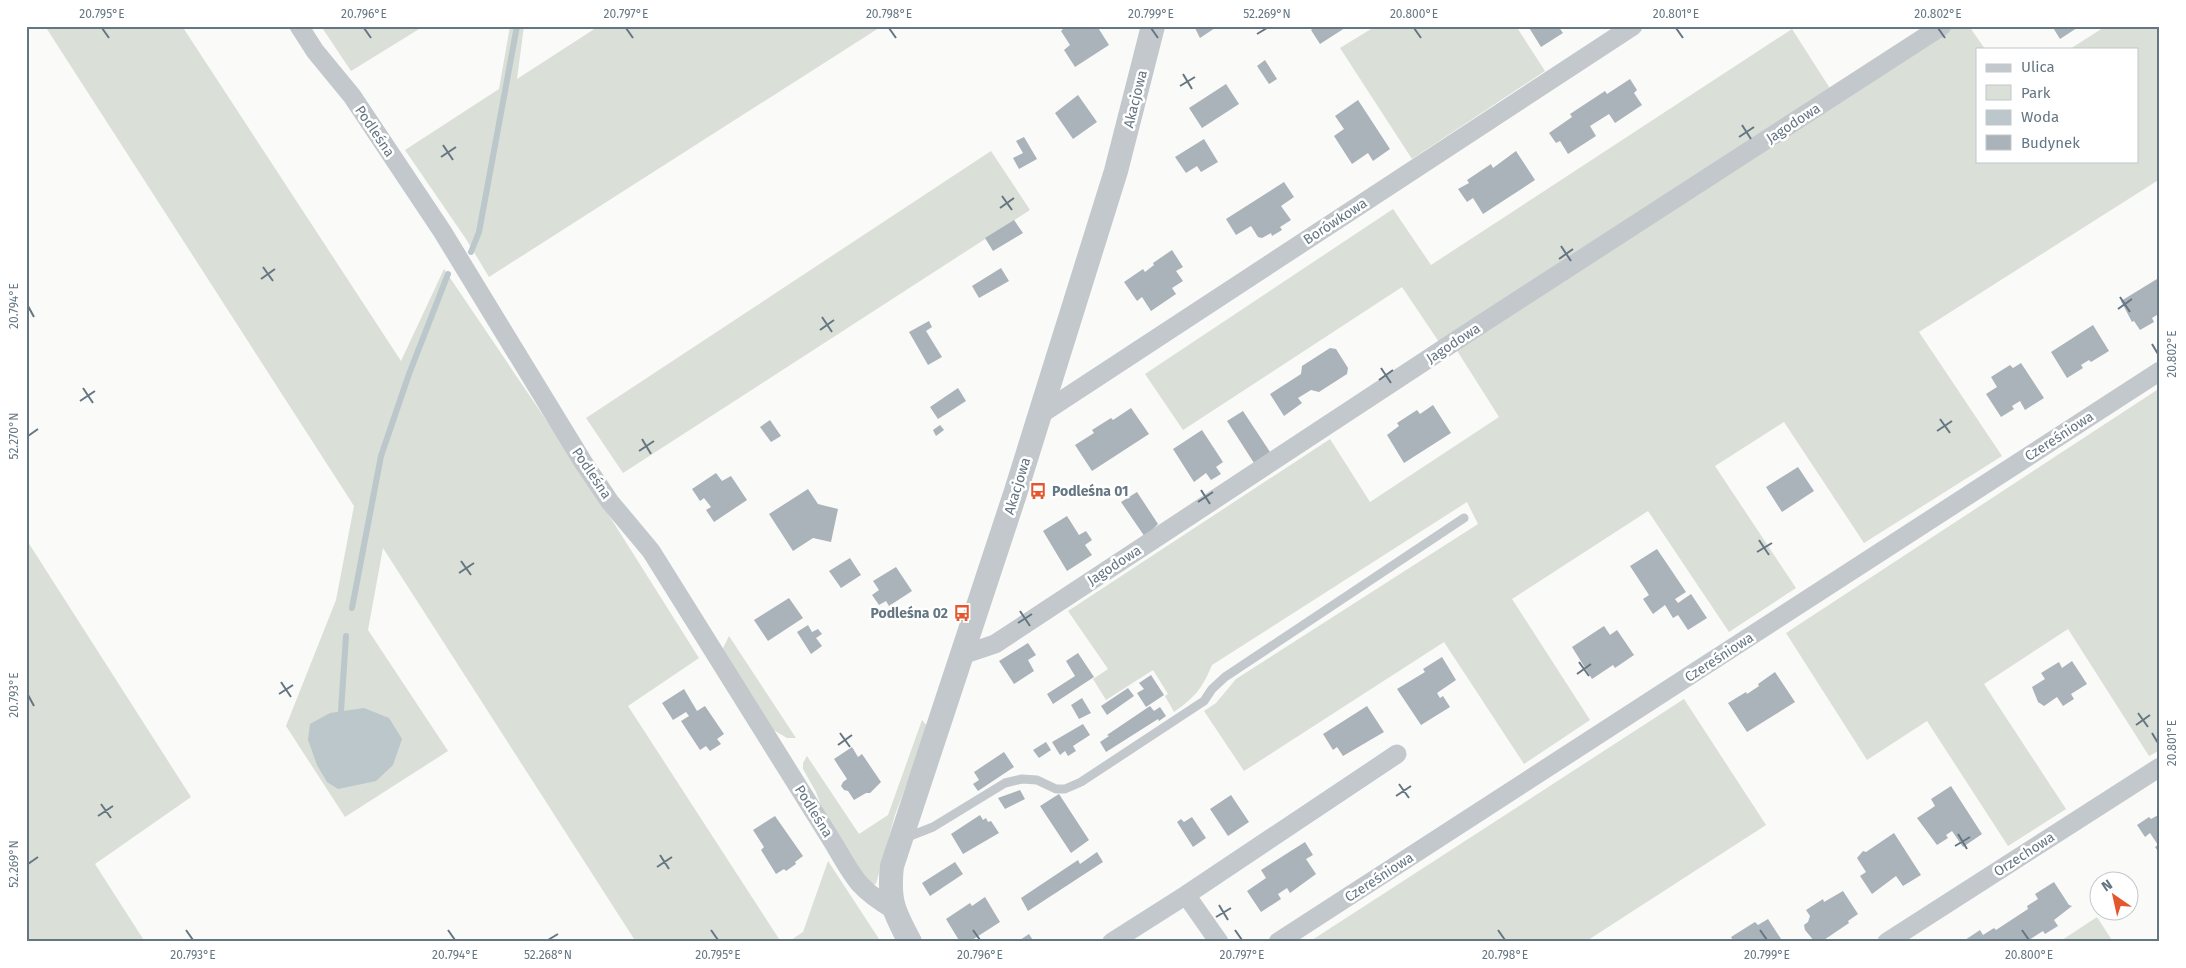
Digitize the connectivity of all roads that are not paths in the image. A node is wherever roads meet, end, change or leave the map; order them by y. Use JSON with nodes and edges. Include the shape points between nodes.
{"nodes":[{"id":1,"x":299,"y":26,"type":"edge"},
{"id":2,"x":1153,"y":26,"type":"edge"},
{"id":3,"x":1633,"y":26,"type":"edge"},
{"id":4,"x":1942,"y":26,"type":"edge"},
{"id":5,"x":2160,"y":371,"type":"edge"},
{"id":6,"x":1038,"y":416,"type":"junction"},
{"id":7,"x":1464,"y":518,"type":"dead end"},
{"id":8,"x":962,"y":655,"type":"junction"},
{"id":9,"x":1397,"y":754,"type":"dead end"},
{"id":10,"x":2160,"y":766,"type":"edge"},
{"id":11,"x":902,"y":839,"type":"junction"},
{"id":12,"x":1186,"y":895,"type":"junction"},
{"id":13,"x":894,"y":910,"type":"junction"},
{"id":14,"x":910,"y":942,"type":"edge"},
{"id":15,"x":1112,"y":942,"type":"edge"},
{"id":16,"x":1219,"y":942,"type":"edge"},
{"id":17,"x":1278,"y":942,"type":"edge"},
{"id":18,"x":1887,"y":942,"type":"edge"}],
"edges":[{"from":1,"to":13,"type":"street","name":"Podleśna","via":[[352,96],[442,230],[610,502],[651,551],[856,882],[872,897]]},
{"from":2,"to":6,"type":"street","name":"Akacjowa","via":[[1116,171]]},
{"from":3,"to":6,"type":"street","name":"Borówkowa"},
{"from":4,"to":8,"type":"street","name":"Jagodowa","via":[[994,644]]},
{"from":5,"to":17,"type":"street","name":"Czereśniowa"},
{"from":6,"to":8,"type":"street","name":"Akacjowa"},
{"from":7,"to":11,"type":"lane","via":[[1225,677],[1204,701],[1081,782],[1065,789],[1056,789],[1037,780],[1005,783],[933,827]]},
{"from":8,"to":11,"type":"street","name":"Akacjowa"},
{"from":9,"to":12,"type":"street"},
{"from":10,"to":18,"type":"street","name":"Orzechowa"},
{"from":11,"to":13,"type":"street","name":"Akacjowa","via":[[892,866],[890,884]]},
{"from":12,"to":15,"type":"street"},
{"from":12,"to":16,"type":"street"},
{"from":13,"to":14,"type":"street","name":"Akacjowa"}]}
